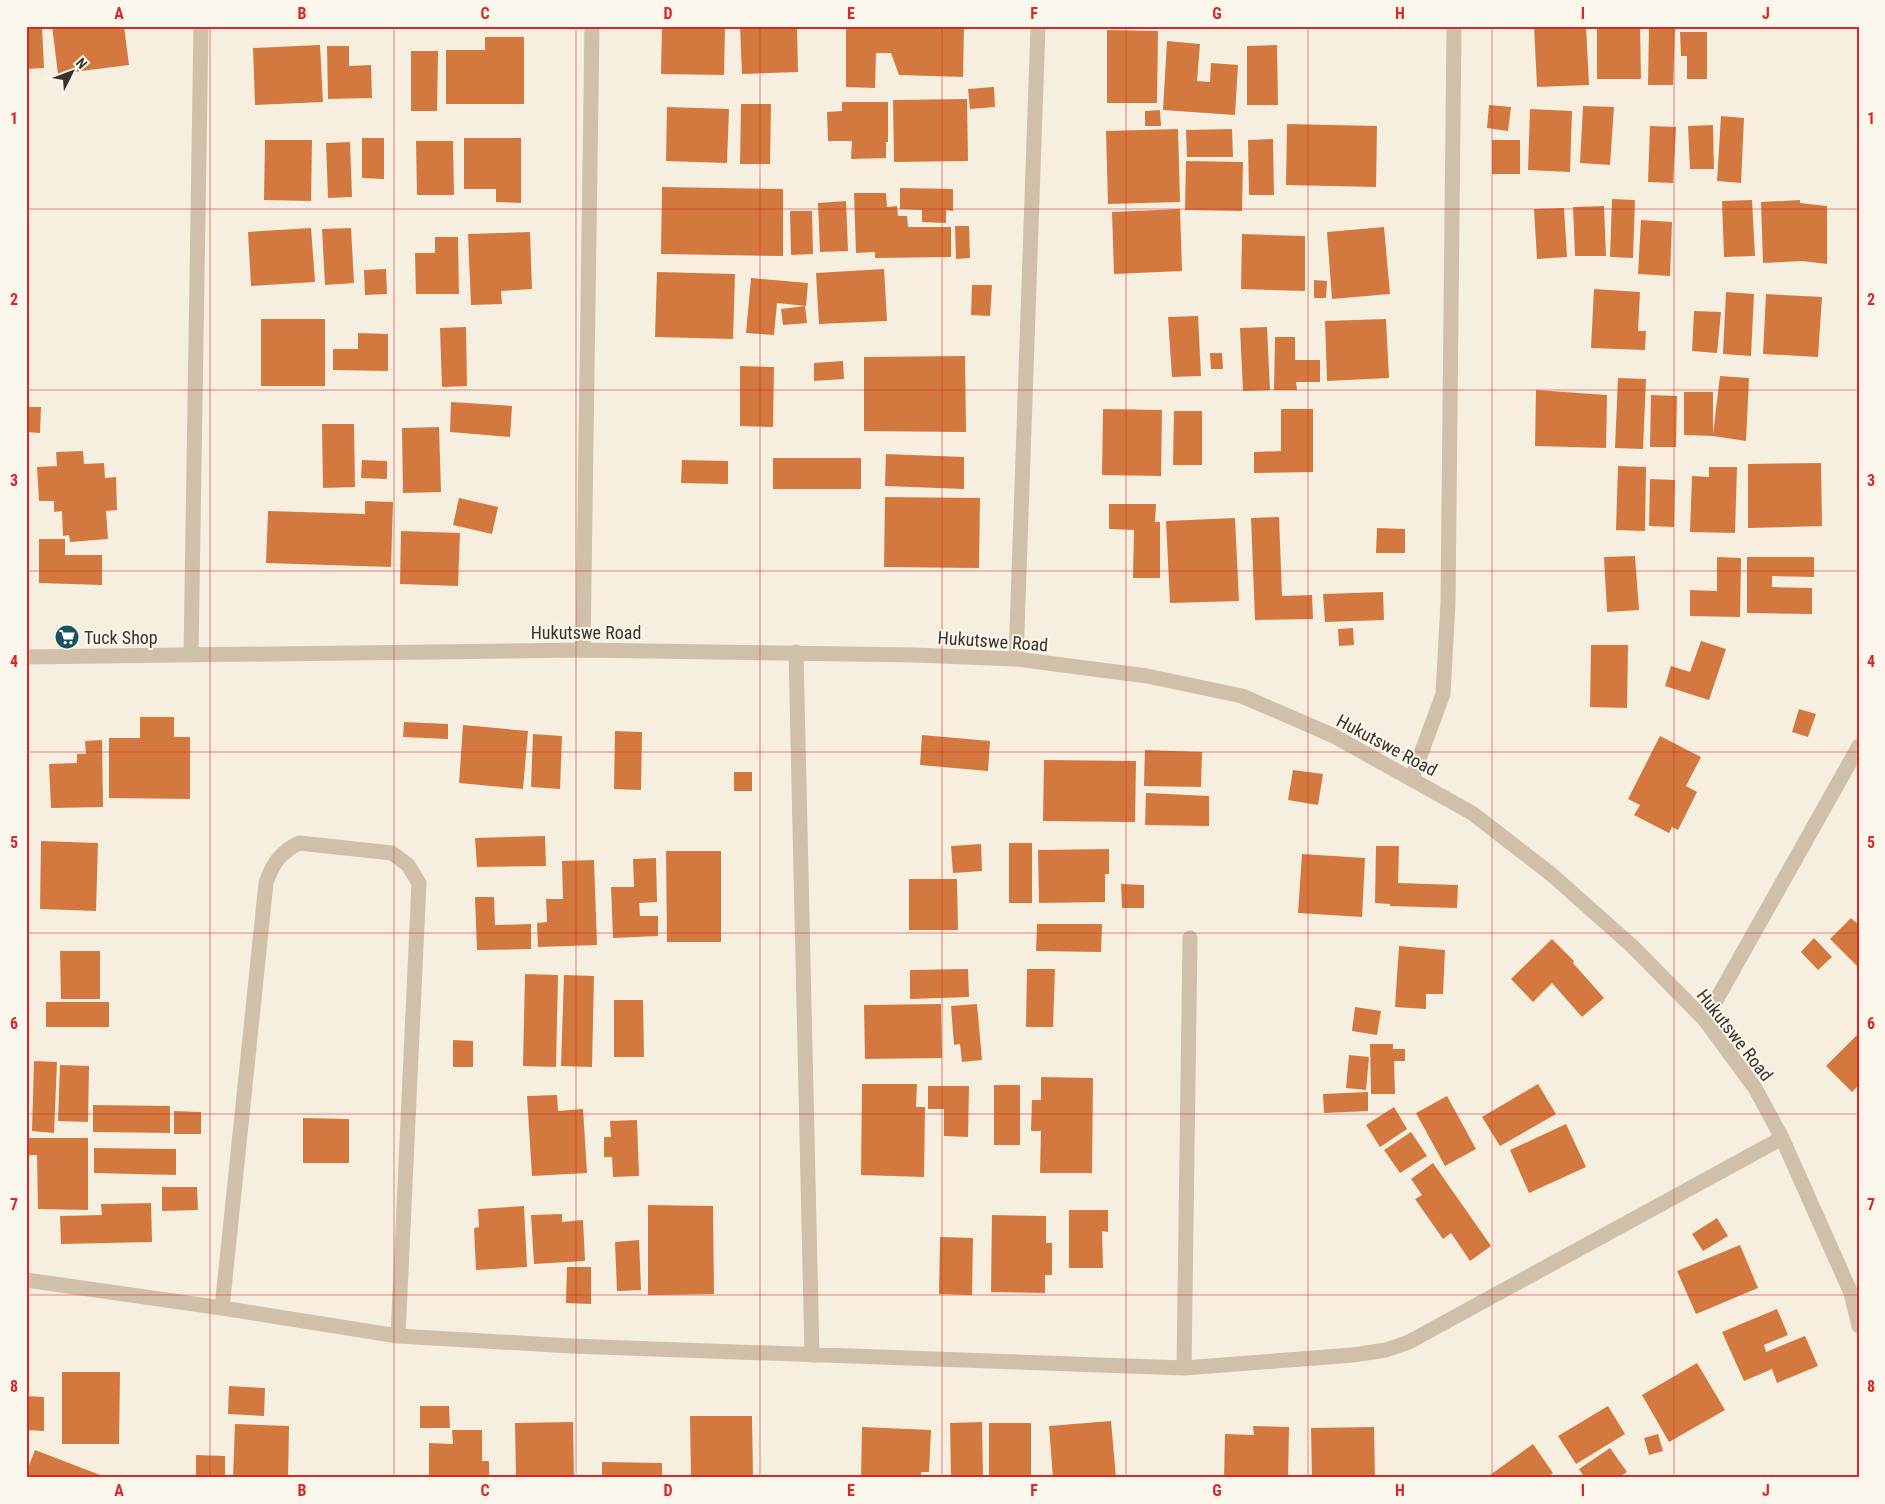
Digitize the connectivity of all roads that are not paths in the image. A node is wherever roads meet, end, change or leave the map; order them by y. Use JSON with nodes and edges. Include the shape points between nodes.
{"nodes":[{"id":1,"x":201,"y":26,"type":"edge"},
{"id":2,"x":592,"y":26,"type":"edge"},
{"id":3,"x":1038,"y":26,"type":"edge"},
{"id":4,"x":1454,"y":26,"type":"edge"},
{"id":5,"x":583,"y":650,"type":"junction"},
{"id":6,"x":796,"y":652,"type":"junction"},
{"id":7,"x":191,"y":655,"type":"junction"},
{"id":8,"x":26,"y":656,"type":"edge"},
{"id":9,"x":1016,"y":659,"type":"junction"},
{"id":10,"x":1859,"y":746,"type":"edge"},
{"id":11,"x":1412,"y":778,"type":"junction"},
{"id":12,"x":1190,"y":938,"type":"dead end"},
{"id":13,"x":1705,"y":1020,"type":"junction"},
{"id":14,"x":1782,"y":1138,"type":"junction"},
{"id":15,"x":26,"y":1280,"type":"edge"},
{"id":16,"x":1855,"y":1291,"type":"edge"},
{"id":17,"x":222,"y":1308,"type":"junction"},
{"id":18,"x":1859,"y":1326,"type":"edge"},
{"id":19,"x":398,"y":1336,"type":"junction"},
{"id":20,"x":812,"y":1355,"type":"junction"},
{"id":21,"x":1184,"y":1368,"type":"junction"}],
"edges":[{"from":1,"to":7,"type":"street"},
{"from":2,"to":5,"type":"street"},
{"from":3,"to":9,"type":"street"},
{"from":4,"to":11,"type":"street","via":[[1448,603],[1443,694]]},
{"from":5,"to":6,"type":"street","name":"Hukutswe Road"},
{"from":5,"to":7,"type":"street","name":"Hukutswe Road"},
{"from":6,"to":9,"type":"street","name":"Hukutswe Road"},
{"from":6,"to":20,"type":"street"},
{"from":7,"to":8,"type":"street","name":"Hukutswe Road"},
{"from":9,"to":11,"type":"street","name":"Hukutswe Road","via":[[1147,676],[1242,696],[1334,736]]},
{"from":10,"to":13,"type":"street"},
{"from":11,"to":13,"type":"street","name":"Hukutswe Road","via":[[1472,813],[1551,874],[1632,946]]},
{"from":12,"to":21,"type":"street"},
{"from":13,"to":14,"type":"street","name":"Hukutswe Road","via":[[1755,1088]]},
{"from":14,"to":16,"type":"street","name":"Hukutswe Road"},
{"from":14,"to":21,"type":"street","via":[[1409,1342],[1386,1350],[1352,1355]]},
{"from":15,"to":17,"type":"street"},
{"from":16,"to":18,"type":"street","name":"Hukutswe Road"},
{"from":17,"to":19,"type":"street"},
{"from":17,"to":19,"type":"street","via":[[266,883],[270,870],[287,849],[299,843],[392,853],[408,864],[418,883]]},
{"from":19,"to":20,"type":"street"},
{"from":20,"to":21,"type":"street"}]}
